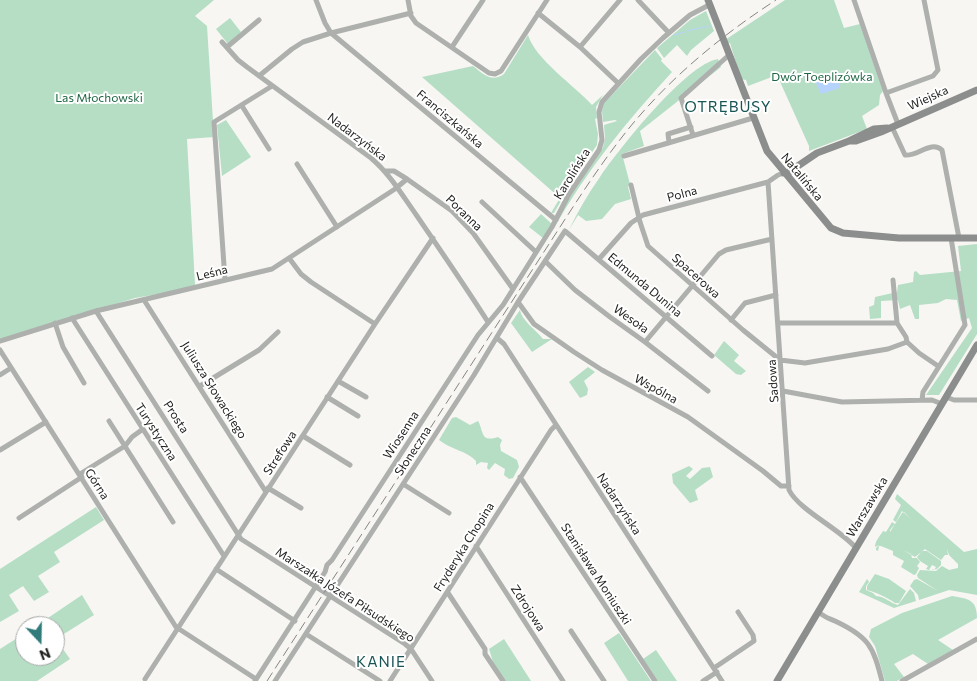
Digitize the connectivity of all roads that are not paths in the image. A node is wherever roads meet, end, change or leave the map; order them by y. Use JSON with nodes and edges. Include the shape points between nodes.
{"nodes":[{"id":1,"x":316,"y":0,"type":"edge"},
{"id":2,"x":408,"y":0,"type":"edge"},
{"id":3,"x":483,"y":0,"type":"edge"},
{"id":4,"x":547,"y":0,"type":"edge"},
{"id":5,"x":620,"y":0,"type":"edge"},
{"id":6,"x":638,"y":0,"type":"edge"},
{"id":7,"x":854,"y":0,"type":"edge"},
{"id":8,"x":924,"y":0,"type":"edge"},
{"id":9,"x":708,"y":2,"type":"edge"},
{"id":10,"x":411,"y":13,"type":"junction"},
{"id":11,"x":538,"y":13,"type":"junction"},
{"id":12,"x":259,"y":20,"type":"dead end"},
{"id":13,"x":331,"y":33,"type":"junction"},
{"id":14,"x":669,"y":33,"type":"junction"},
{"id":15,"x":222,"y":42,"type":"dead end"},
{"id":16,"x":227,"y":47,"type":"junction"},
{"id":17,"x":452,"y":47,"type":"junction"},
{"id":18,"x":580,"y":47,"type":"junction"},
{"id":19,"x":729,"y":55,"type":"junction"},
{"id":20,"x":259,"y":76,"type":"junction"},
{"id":21,"x":618,"y":83,"type":"junction"},
{"id":22,"x":272,"y":86,"type":"junction"},
{"id":23,"x":977,"y":90,"type":"edge"},
{"id":24,"x":886,"y":93,"type":"junction"},
{"id":25,"x":242,"y":106,"type":"junction"},
{"id":26,"x":753,"y":118,"type":"junction"},
{"id":27,"x":893,"y":126,"type":"junction"},
{"id":28,"x":691,"y":127,"type":"junction"},
{"id":29,"x":693,"y":135,"type":"junction"},
{"id":30,"x":669,"y":142,"type":"junction"},
{"id":31,"x":269,"y":149,"type":"dead end"},
{"id":32,"x":624,"y":156,"type":"dead end"},
{"id":33,"x":297,"y":164,"type":"dead end"},
{"id":34,"x":386,"y":172,"type":"junction"},
{"id":35,"x":784,"y":173,"type":"junction"},
{"id":36,"x":407,"y":179,"type":"junction"},
{"id":37,"x":768,"y":182,"type":"junction"},
{"id":38,"x":631,"y":185,"type":"dead end"},
{"id":39,"x":398,"y":187,"type":"junction"},
{"id":40,"x":482,"y":202,"type":"dead end"},
{"id":41,"x":639,"y":217,"type":"junction"},
{"id":42,"x":556,"y":220,"type":"junction"},
{"id":43,"x":337,"y":227,"type":"junction"},
{"id":44,"x":564,"y":231,"type":"joint"},
{"id":45,"x":433,"y":238,"type":"junction"},
{"id":46,"x":950,"y":238,"type":"junction"},
{"id":47,"x":959,"y":238,"type":"junction"},
{"id":48,"x":977,"y":238,"type":"edge"},
{"id":49,"x":772,"y":239,"type":"junction"},
{"id":50,"x":536,"y":252,"type":"junction"},
{"id":51,"x":289,"y":258,"type":"junction"},
{"id":52,"x":599,"y":259,"type":"junction"},
{"id":53,"x":545,"y":261,"type":"junction"},
{"id":54,"x":225,"y":280,"type":"junction"},
{"id":55,"x":893,"y":280,"type":"dead end"},
{"id":56,"x":693,"y":287,"type":"junction"},
{"id":57,"x":513,"y":289,"type":"junction"},
{"id":58,"x":776,"y":296,"type":"junction"},
{"id":59,"x":144,"y":300,"type":"junction"},
{"id":60,"x":518,"y":302,"type":"junction"},
{"id":61,"x":96,"y":312,"type":"junction"},
{"id":62,"x":668,"y":317,"type":"junction"},
{"id":63,"x":72,"y":318,"type":"junction"},
{"id":64,"x":731,"y":320,"type":"junction"},
{"id":65,"x":488,"y":322,"type":"junction"},
{"id":66,"x":898,"y":322,"type":"junction"},
{"id":67,"x":778,"y":323,"type":"junction"},
{"id":68,"x":55,"y":324,"type":"junction"},
{"id":69,"x":375,"y":324,"type":"junction"},
{"id":70,"x":278,"y":332,"type":"dead end"},
{"id":71,"x":497,"y":338,"type":"junction"},
{"id":72,"x":906,"y":339,"type":"junction"},
{"id":73,"x":0,"y":342,"type":"edge"},
{"id":74,"x":645,"y":342,"type":"junction"},
{"id":75,"x":977,"y":345,"type":"edge"},
{"id":76,"x":0,"y":350,"type":"edge"},
{"id":77,"x":712,"y":356,"type":"dead end"},
{"id":78,"x":781,"y":360,"type":"junction"},
{"id":79,"x":938,"y":366,"type":"junction"},
{"id":80,"x":12,"y":368,"type":"junction"},
{"id":81,"x":0,"y":375,"type":"edge"},
{"id":82,"x":338,"y":381,"type":"junction"},
{"id":83,"x":84,"y":383,"type":"dead end"},
{"id":84,"x":200,"y":386,"type":"junction"},
{"id":85,"x":708,"y":391,"type":"dead end"},
{"id":86,"x":783,"y":391,"type":"junction"},
{"id":87,"x":327,"y":397,"type":"junction"},
{"id":88,"x":366,"y":397,"type":"dead end"},
{"id":89,"x":922,"y":400,"type":"junction"},
{"id":90,"x":944,"y":400,"type":"junction"},
{"id":91,"x":977,"y":400,"type":"edge"},
{"id":92,"x":358,"y":416,"type":"dead end"},
{"id":93,"x":110,"y":421,"type":"dead end"},
{"id":94,"x":46,"y":422,"type":"junction"},
{"id":95,"x":556,"y":426,"type":"junction"},
{"id":96,"x":143,"y":429,"type":"junction"},
{"id":97,"x":303,"y":436,"type":"junction"},
{"id":98,"x":125,"y":446,"type":"junction"},
{"id":99,"x":0,"y":450,"type":"edge"},
{"id":100,"x":350,"y":465,"type":"dead end"},
{"id":101,"x":81,"y":476,"type":"junction"},
{"id":102,"x":520,"y":477,"type":"junction"},
{"id":103,"x":403,"y":484,"type":"junction"},
{"id":104,"x":789,"y":486,"type":"junction"},
{"id":105,"x":267,"y":490,"type":"junction"},
{"id":106,"x":301,"y":508,"type":"dead end"},
{"id":107,"x":449,"y":513,"type":"dead end"},
{"id":108,"x":19,"y":518,"type":"dead end"},
{"id":109,"x":173,"y":522,"type":"dead end"},
{"id":110,"x":239,"y":534,"type":"junction"},
{"id":111,"x":476,"y":546,"type":"junction"},
{"id":112,"x":856,"y":548,"type":"junction"},
{"id":113,"x":224,"y":556,"type":"junction"},
{"id":114,"x":216,"y":569,"type":"junction"},
{"id":115,"x":316,"y":586,"type":"junction"},
{"id":116,"x":448,"y":593,"type":"junction"},
{"id":117,"x":331,"y":596,"type":"junction"},
{"id":118,"x":818,"y":611,"type":"junction"},
{"id":119,"x":738,"y":612,"type":"dead end"},
{"id":120,"x":295,"y":621,"type":"junction"},
{"id":121,"x":178,"y":628,"type":"junction"},
{"id":122,"x":571,"y":631,"type":"dead end"},
{"id":123,"x":306,"y":634,"type":"junction"},
{"id":124,"x":977,"y":639,"type":"edge"},
{"id":125,"x":411,"y":649,"type":"junction"},
{"id":126,"x":715,"y":670,"type":"junction"},
{"id":127,"x":145,"y":679,"type":"dead end"},
{"id":128,"x":256,"y":680,"type":"edge"},
{"id":129,"x":275,"y":681,"type":"edge"},
{"id":130,"x":380,"y":681,"type":"edge"},
{"id":131,"x":390,"y":681,"type":"edge"},
{"id":132,"x":432,"y":681,"type":"edge"},
{"id":133,"x":503,"y":681,"type":"edge"},
{"id":134,"x":563,"y":681,"type":"edge"},
{"id":135,"x":604,"y":681,"type":"edge"},
{"id":136,"x":655,"y":681,"type":"edge"},
{"id":137,"x":703,"y":681,"type":"edge"},
{"id":138,"x":722,"y":681,"type":"edge"},
{"id":139,"x":777,"y":681,"type":"edge"},
{"id":140,"x":882,"y":681,"type":"edge"},
{"id":141,"x":902,"y":681,"type":"edge"}],
"edges":[{"from":1,"to":13,"type":"street"},
{"from":2,"to":10,"type":"street"},
{"from":3,"to":17,"type":"street"},
{"from":4,"to":11,"type":"street"},
{"from":5,"to":18,"type":"street"},
{"from":6,"to":14,"type":"street"},
{"from":7,"to":24,"type":"street"},
{"from":8,"to":24,"type":"street","via":[[937,72]]},
{"from":9,"to":14,"type":"street","name":"Karolińska"},
{"from":9,"to":19,"type":"main road","name":"Natalińska"},
{"from":10,"to":13,"type":"street"},
{"from":10,"to":17,"type":"street","via":[[416,23]]},
{"from":11,"to":17,"type":"street","via":[[496,74],[489,73]]},
{"from":11,"to":18,"type":"street"},
{"from":12,"to":16,"type":"street"},
{"from":13,"to":20,"type":"street","via":[[301,43]]},
{"from":13,"to":42,"type":"street","name":"Franciszkańska"},
{"from":14,"to":21,"type":"street","name":"Karolińska"},
{"from":15,"to":16,"type":"street","name":"Nadarzyńska"},
{"from":16,"to":20,"type":"street","name":"Nadarzyńska"},
{"from":18,"to":21,"type":"street"},
{"from":19,"to":26,"type":"main road","name":"Natalińska"},
{"from":19,"to":28,"type":"street","via":[[681,98]]},
{"from":20,"to":22,"type":"street","name":"Nadarzyńska"},
{"from":21,"to":42,"type":"street","name":"Karolińska","via":[[600,105],[601,146]]},
{"from":22,"to":25,"type":"street"},
{"from":22,"to":34,"type":"street","name":"Nadarzyńska"},
{"from":23,"to":27,"type":"main road","name":"Wiejska"},
{"from":24,"to":27,"type":"street"},
{"from":25,"to":31,"type":"street"},
{"from":25,"to":54,"type":"street","via":[[214,122]]},
{"from":26,"to":29,"type":"street"},
{"from":26,"to":35,"type":"main road","name":"Natalińska","via":[[766,151]]},
{"from":27,"to":35,"type":"main road","name":"Wiejska","via":[[817,153]]},
{"from":27,"to":47,"type":"street","via":[[905,155],[932,147],[942,150]]},
{"from":28,"to":29,"type":"street"},
{"from":28,"to":30,"type":"street","via":[[668,134]]},
{"from":29,"to":30,"type":"street"},
{"from":30,"to":32,"type":"street"},
{"from":33,"to":43,"type":"street"},
{"from":34,"to":36,"type":"street","name":"Poranna","via":[[394,171]]},
{"from":34,"to":39,"type":"street","name":"Nadarzyńska"},
{"from":35,"to":37,"type":"street","name":"Polna"},
{"from":35,"to":46,"type":"main road","name":"Natalińska","via":[[825,222],[837,231],[899,238]]},
{"from":36,"to":39,"type":"street","name":"Leśna"},
{"from":36,"to":57,"type":"street","name":"Poranna","via":[[468,228]]},
{"from":37,"to":41,"type":"street","name":"Polna"},
{"from":37,"to":49,"type":"street","name":"Sadowa"},
{"from":38,"to":41,"type":"street","name":"Spacerowa"},
{"from":39,"to":43,"type":"street","name":"Leśna"},
{"from":39,"to":45,"type":"street","name":"Nadarzyńska"},
{"from":40,"to":50,"type":"street"},
{"from":41,"to":52,"type":"street","name":"Polna"},
{"from":41,"to":56,"type":"street","name":"Spacerowa","via":[[648,246]]},
{"from":42,"to":50,"type":"street","name":"Karolińska"},
{"from":43,"to":51,"type":"street","name":"Leśna"},
{"from":44,"to":52,"type":"street","name":"Edmunda Dunina"},
{"from":44,"to":53,"type":"street","name":"Słoneczna"},
{"from":45,"to":65,"type":"street","name":"Nadarzyńska"},
{"from":45,"to":69,"type":"street","name":"Strefowa"},
{"from":46,"to":47,"type":"main road","name":"Natalińska"},
{"from":46,"to":79,"type":"street","via":[[966,325]]},
{"from":47,"to":48,"type":"main road","name":"Natalińska"},
{"from":49,"to":56,"type":"street","via":[[719,254]]},
{"from":49,"to":58,"type":"street","name":"Sadowa"},
{"from":50,"to":57,"type":"street","name":"Karolińska"},
{"from":51,"to":54,"type":"street","name":"Leśna","via":[[271,269]]},
{"from":51,"to":69,"type":"street","via":[[310,282]]},
{"from":52,"to":62,"type":"street","name":"Edmunda Dunina"},
{"from":53,"to":60,"type":"street","name":"Słoneczna"},
{"from":53,"to":74,"type":"street","name":"Wesoła","via":[[575,290]]},
{"from":54,"to":59,"type":"street","name":"Leśna"},
{"from":55,"to":66,"type":"street"},
{"from":56,"to":62,"type":"street"},
{"from":56,"to":64,"type":"street","name":"Spacerowa"},
{"from":57,"to":65,"type":"street","name":"Karolińska","via":[[495,317]]},
{"from":58,"to":64,"type":"street","via":[[745,303]]},
{"from":58,"to":67,"type":"street","name":"Sadowa"},
{"from":59,"to":61,"type":"street","name":"Leśna"},
{"from":59,"to":84,"type":"street","name":"Juliusza Słowackiego"},
{"from":60,"to":71,"type":"street","name":"Słoneczna"},
{"from":60,"to":104,"type":"street","name":"Wspólna","via":[[534,324],[568,348],[688,417],[781,486]]},
{"from":61,"to":63,"type":"street","name":"Leśna"},
{"from":61,"to":110,"type":"street","name":"Prosta"},
{"from":62,"to":74,"type":"street"},
{"from":62,"to":77,"type":"street","name":"Edmunda Dunina"},
{"from":63,"to":68,"type":"street","name":"Leśna"},
{"from":63,"to":96,"type":"street","name":"Turystyczna"},
{"from":64,"to":78,"type":"street","name":"Spacerowa"},
{"from":65,"to":115,"type":"street","name":"Wiosenna"},
{"from":66,"to":67,"type":"street"},
{"from":66,"to":72,"type":"street"},
{"from":67,"to":78,"type":"street","name":"Sadowa"},
{"from":68,"to":73,"type":"street","name":"Leśna"},
{"from":68,"to":83,"type":"street","via":[[63,347]]},
{"from":69,"to":82,"type":"street","name":"Strefowa"},
{"from":70,"to":84,"type":"street","via":[[258,350]]},
{"from":71,"to":95,"type":"street","name":"Nadarzyńska"},
{"from":71,"to":103,"type":"street","name":"Słoneczna"},
{"from":72,"to":78,"type":"street","via":[[888,349],[805,363]]},
{"from":72,"to":79,"type":"street"},
{"from":74,"to":85,"type":"street","name":"Wesoła"},
{"from":75,"to":90,"type":"main road","name":"Warszawska"},
{"from":76,"to":80,"type":"street","name":"Górna"},
{"from":78,"to":86,"type":"street","name":"Sadowa"},
{"from":79,"to":89,"type":"street","via":[[923,392]]},
{"from":80,"to":81,"type":"street"},
{"from":80,"to":94,"type":"street","name":"Górna"},
{"from":82,"to":87,"type":"street","name":"Strefowa"},
{"from":82,"to":88,"type":"street"},
{"from":84,"to":105,"type":"street","name":"Juliusza Słowackiego"},
{"from":86,"to":89,"type":"street","via":[[840,401]]},
{"from":86,"to":104,"type":"street","name":"Sadowa"},
{"from":87,"to":92,"type":"street"},
{"from":87,"to":97,"type":"street","name":"Strefowa"},
{"from":89,"to":90,"type":"street"},
{"from":90,"to":91,"type":"street"},
{"from":90,"to":112,"type":"main road","name":"Warszawska"},
{"from":93,"to":98,"type":"street"},
{"from":94,"to":99,"type":"street"},
{"from":94,"to":101,"type":"street","name":"Górna"},
{"from":95,"to":102,"type":"street","name":"Fryderyka Chopina","via":[[550,430]]},
{"from":95,"to":126,"type":"street","name":"Nadarzyńska"},
{"from":96,"to":98,"type":"street"},
{"from":96,"to":113,"type":"street","name":"Turystyczna"},
{"from":97,"to":100,"type":"street"},
{"from":97,"to":105,"type":"street","name":"Strefowa"},
{"from":98,"to":101,"type":"street"},
{"from":98,"to":109,"type":"street"},
{"from":101,"to":108,"type":"street"},
{"from":101,"to":121,"type":"street","name":"Górna"},
{"from":102,"to":111,"type":"street","name":"Fryderyka Chopina"},
{"from":102,"to":136,"type":"street","name":"Stanisława Moniuszki"},
{"from":103,"to":107,"type":"street"},
{"from":103,"to":117,"type":"street","name":"Słoneczna"},
{"from":104,"to":112,"type":"street","via":[[794,497]]},
{"from":105,"to":106,"type":"street"},
{"from":105,"to":110,"type":"street","name":"Strefowa"},
{"from":110,"to":113,"type":"street","name":"Strefowa"},
{"from":110,"to":115,"type":"street","name":"Marszałka Józefa Piłsudskiego","via":[[241,539]]},
{"from":111,"to":116,"type":"street","name":"Fryderyka Chopina"},
{"from":111,"to":134,"type":"street","name":"Zdrojowa"},
{"from":112,"to":118,"type":"main road","name":"Warszawska"},
{"from":113,"to":114,"type":"street","name":"Strefowa"},
{"from":114,"to":120,"type":"street"},
{"from":114,"to":121,"type":"street","name":"Strefowa"},
{"from":115,"to":117,"type":"street","name":"Marszałka Józefa Piłsudskiego"},
{"from":115,"to":120,"type":"street","name":"Wiosenna"},
{"from":116,"to":125,"type":"street","name":"Fryderyka Chopina"},
{"from":116,"to":133,"type":"street"},
{"from":117,"to":123,"type":"street","name":"Słoneczna"},
{"from":117,"to":125,"type":"street","name":"Marszałka Józefa Piłsudskiego"},
{"from":118,"to":139,"type":"main road","name":"Warszawska"},
{"from":118,"to":140,"type":"street","via":[[857,633],[869,644]]},
{"from":119,"to":126,"type":"street","via":[[753,634],[754,641]]},
{"from":120,"to":128,"type":"street","name":"Wiosenna"},
{"from":121,"to":127,"type":"street","name":"Strefowa"},
{"from":121,"to":128,"type":"street","name":"Wiosenna"},
{"from":122,"to":135,"type":"street"},
{"from":123,"to":129,"type":"street","name":"Słoneczna"},
{"from":123,"to":130,"type":"street"},
{"from":124,"to":141,"type":"street"},
{"from":125,"to":131,"type":"street","name":"Fryderyka Chopina"},
{"from":125,"to":132,"type":"street","name":"Marszałka Józefa Piłsudskiego"},
{"from":126,"to":137,"type":"street"},
{"from":126,"to":138,"type":"street","name":"Nadarzyńska"}]}
